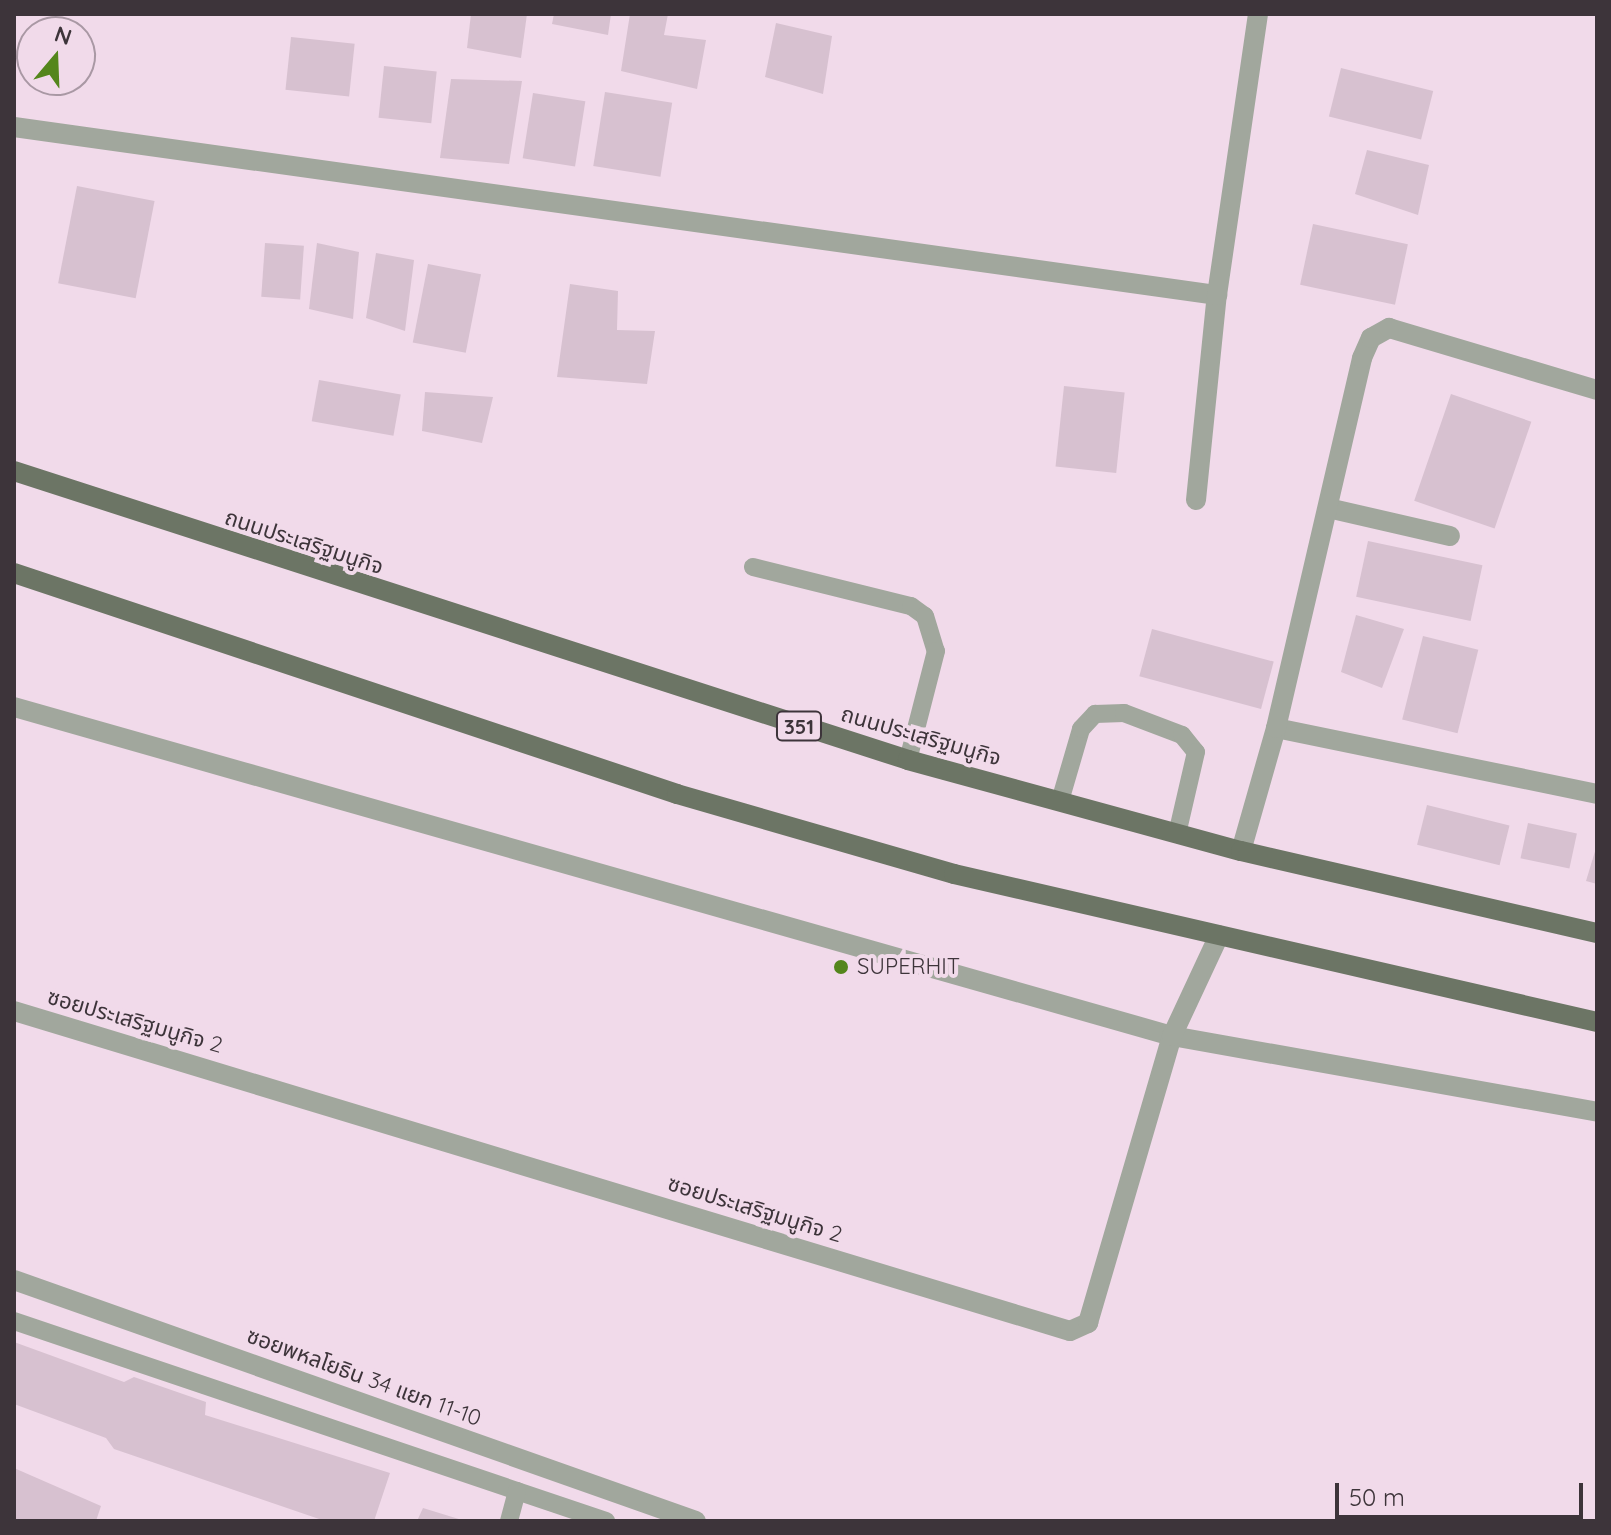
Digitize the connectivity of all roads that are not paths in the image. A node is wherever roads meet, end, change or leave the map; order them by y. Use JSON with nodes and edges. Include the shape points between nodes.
{"nodes":[{"id":1,"x":1258,"y":14,"type":"edge"},
{"id":2,"x":14,"y":127,"type":"edge"},
{"id":3,"x":1217,"y":295,"type":"junction"},
{"id":4,"x":1597,"y":390,"type":"edge"},
{"id":5,"x":14,"y":471,"type":"edge"},
{"id":6,"x":1196,"y":500,"type":"dead end"},
{"id":7,"x":1328,"y":508,"type":"junction"},
{"id":8,"x":1450,"y":536,"type":"dead end"},
{"id":9,"x":753,"y":567,"type":"dead end"},
{"id":10,"x":14,"y":573,"type":"edge"},
{"id":11,"x":14,"y":707,"type":"edge"},
{"id":12,"x":1276,"y":728,"type":"junction"},
{"id":13,"x":908,"y":760,"type":"junction"},
{"id":14,"x":1597,"y":794,"type":"edge"},
{"id":15,"x":1060,"y":801,"type":"junction"},
{"id":16,"x":1177,"y":834,"type":"junction"},
{"id":17,"x":1241,"y":851,"type":"junction"},
{"id":18,"x":1597,"y":933,"type":"edge"},
{"id":19,"x":1219,"y":935,"type":"junction"},
{"id":20,"x":14,"y":1011,"type":"edge"},
{"id":21,"x":1597,"y":1022,"type":"edge"},
{"id":22,"x":1172,"y":1036,"type":"junction"},
{"id":23,"x":1597,"y":1112,"type":"edge"},
{"id":24,"x":14,"y":1280,"type":"edge"},
{"id":25,"x":14,"y":1321,"type":"edge"},
{"id":26,"x":517,"y":1491,"type":"junction"},
{"id":27,"x":509,"y":1521,"type":"edge"},
{"id":28,"x":606,"y":1521,"type":"edge"},
{"id":29,"x":696,"y":1521,"type":"edge"}],
"edges":[{"from":1,"to":3,"type":"street"},
{"from":2,"to":3,"type":"street"},
{"from":3,"to":6,"type":"street"},
{"from":4,"to":7,"type":"street","via":[[1389,328],[1371,338],[1362,358]]},
{"from":5,"to":13,"type":"main road","name":"ถนนประเสริฐมนูกิจ","number":"351"},
{"from":7,"to":8,"type":"street"},
{"from":7,"to":12,"type":"street"},
{"from":9,"to":13,"type":"lane","via":[[911,606],[925,616],[936,651]]},
{"from":10,"to":19,"type":"main road","via":[[677,794],[954,874]]},
{"from":11,"to":22,"type":"street"},
{"from":12,"to":14,"type":"street"},
{"from":12,"to":17,"type":"street"},
{"from":13,"to":15,"type":"main road","name":"ถนนประเสริฐมนูกิจ","number":"351"},
{"from":15,"to":16,"type":"main road","name":"ถนนประเสริฐมนูกิจ","number":"351"},
{"from":15,"to":16,"type":"lane","via":[[1081,729],[1095,714],[1124,713],[1182,735],[1196,752]]},
{"from":16,"to":17,"type":"main road","name":"ถนนประเสริฐมนูกิจ","number":"351"},
{"from":17,"to":18,"type":"main road","name":"ถนนประเสริฐมนูกิจ","number":"351"},
{"from":19,"to":21,"type":"main road"},
{"from":19,"to":22,"type":"street","name":"ซอยประเสริฐมนูกิจ 2"},
{"from":20,"to":22,"type":"street","name":"ซอยประเสริฐมนูกิจ 2","via":[[1070,1331],[1088,1323]]},
{"from":22,"to":23,"type":"street"},
{"from":24,"to":29,"type":"street","name":"ซอยพหลโยธิน 34 แยก 11-10"},
{"from":25,"to":26,"type":"lane"},
{"from":26,"to":27,"type":"lane"},
{"from":26,"to":28,"type":"lane"}]}
